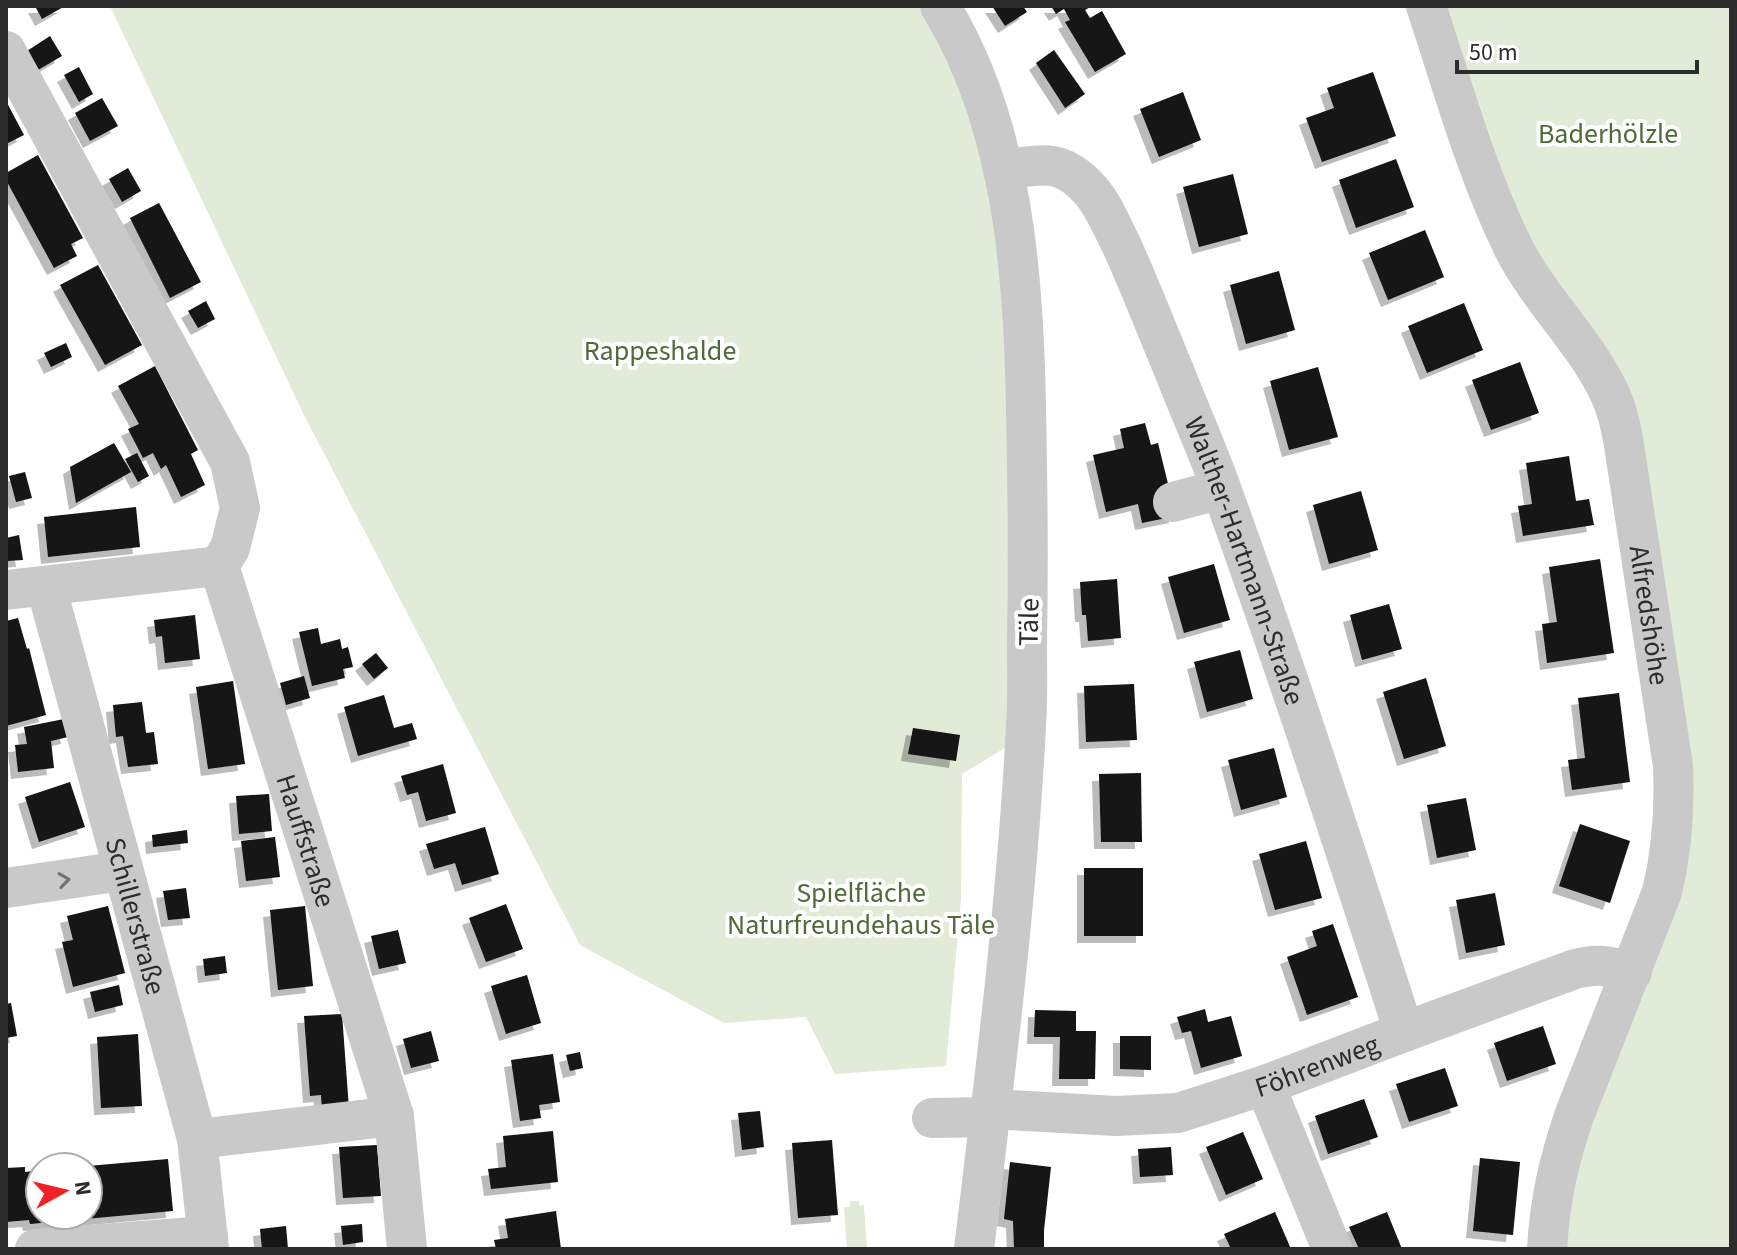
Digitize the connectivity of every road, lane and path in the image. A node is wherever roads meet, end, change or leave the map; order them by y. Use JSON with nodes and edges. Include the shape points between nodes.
{"nodes":[{"id":1,"x":940,"y":6,"type":"edge"},
{"id":2,"x":1426,"y":6,"type":"edge"},
{"id":3,"x":6,"y":51,"type":"edge"},
{"id":4,"x":1003,"y":170,"type":"junction"},
{"id":5,"x":1221,"y":489,"type":"junction"},
{"id":6,"x":1173,"y":502,"type":"dead end"},
{"id":7,"x":219,"y":566,"type":"junction"},
{"id":8,"x":46,"y":586,"type":"junction"},
{"id":9,"x":6,"y":590,"type":"edge"},
{"id":10,"x":122,"y":871,"type":"junction"},
{"id":11,"x":6,"y":888,"type":"edge"},
{"id":12,"x":1632,"y":972,"type":"junction"},
{"id":13,"x":1404,"y":1032,"type":"junction"},
{"id":14,"x":1265,"y":1085,"type":"junction"},
{"id":15,"x":990,"y":1113,"type":"junction"},
{"id":16,"x":394,"y":1116,"type":"junction"},
{"id":17,"x":932,"y":1118,"type":"dead end"},
{"id":18,"x":197,"y":1139,"type":"junction"},
{"id":19,"x":208,"y":1243,"type":"edge"},
{"id":20,"x":35,"y":1249,"type":"edge"},
{"id":21,"x":407,"y":1249,"type":"edge"},
{"id":22,"x":974,"y":1249,"type":"edge"},
{"id":23,"x":1332,"y":1249,"type":"edge"},
{"id":24,"x":1547,"y":1249,"type":"edge"}],
"edges":[{"from":1,"to":4,"type":"street","name":"Täle","via":[[977,83]]},
{"from":2,"to":12,"type":"street","name":"Alfredshöhe","via":[[1489,192],[1515,252],[1609,392],[1621,429],[1675,800],[1662,892]]},
{"from":3,"to":7,"type":"street","via":[[230,462],[240,508],[230,548]]},
{"from":4,"to":5,"type":"street","name":"Walther-Hartmann-Straße","via":[[1054,165],[1092,192],[1138,281]]},
{"from":4,"to":15,"type":"street","name":"Täle","via":[[1023,321],[1027,722]]},
{"from":5,"to":6,"type":"street"},
{"from":5,"to":13,"type":"street","name":"Walther-Hartmann-Straße"},
{"from":7,"to":8,"type":"street"},
{"from":7,"to":16,"type":"street","name":"Hauffstraße"},
{"from":8,"to":9,"type":"street"},
{"from":8,"to":10,"type":"street","name":"Schillerstraße"},
{"from":11,"to":10,"type":"street","one_way":true},
{"from":10,"to":18,"type":"street","name":"Schillerstraße"},
{"from":12,"to":13,"type":"street","name":"Föhrenweg","via":[[1590,965]]},
{"from":12,"to":24,"type":"street","name":"Alfredshöhe","via":[[1563,1150],[1554,1180]]},
{"from":13,"to":14,"type":"street","name":"Föhrenweg"},
{"from":14,"to":15,"type":"street","name":"Föhrenweg","via":[[1178,1113]]},
{"from":14,"to":23,"type":"street"},
{"from":15,"to":17,"type":"street","name":"Föhrenweg"},
{"from":15,"to":22,"type":"street","name":"Täle"},
{"from":16,"to":18,"type":"street"},
{"from":16,"to":21,"type":"street","name":"Hauffstraße"},
{"from":18,"to":19,"type":"street","name":"Schillerstraße"},
{"from":19,"to":20,"type":"street"}]}
